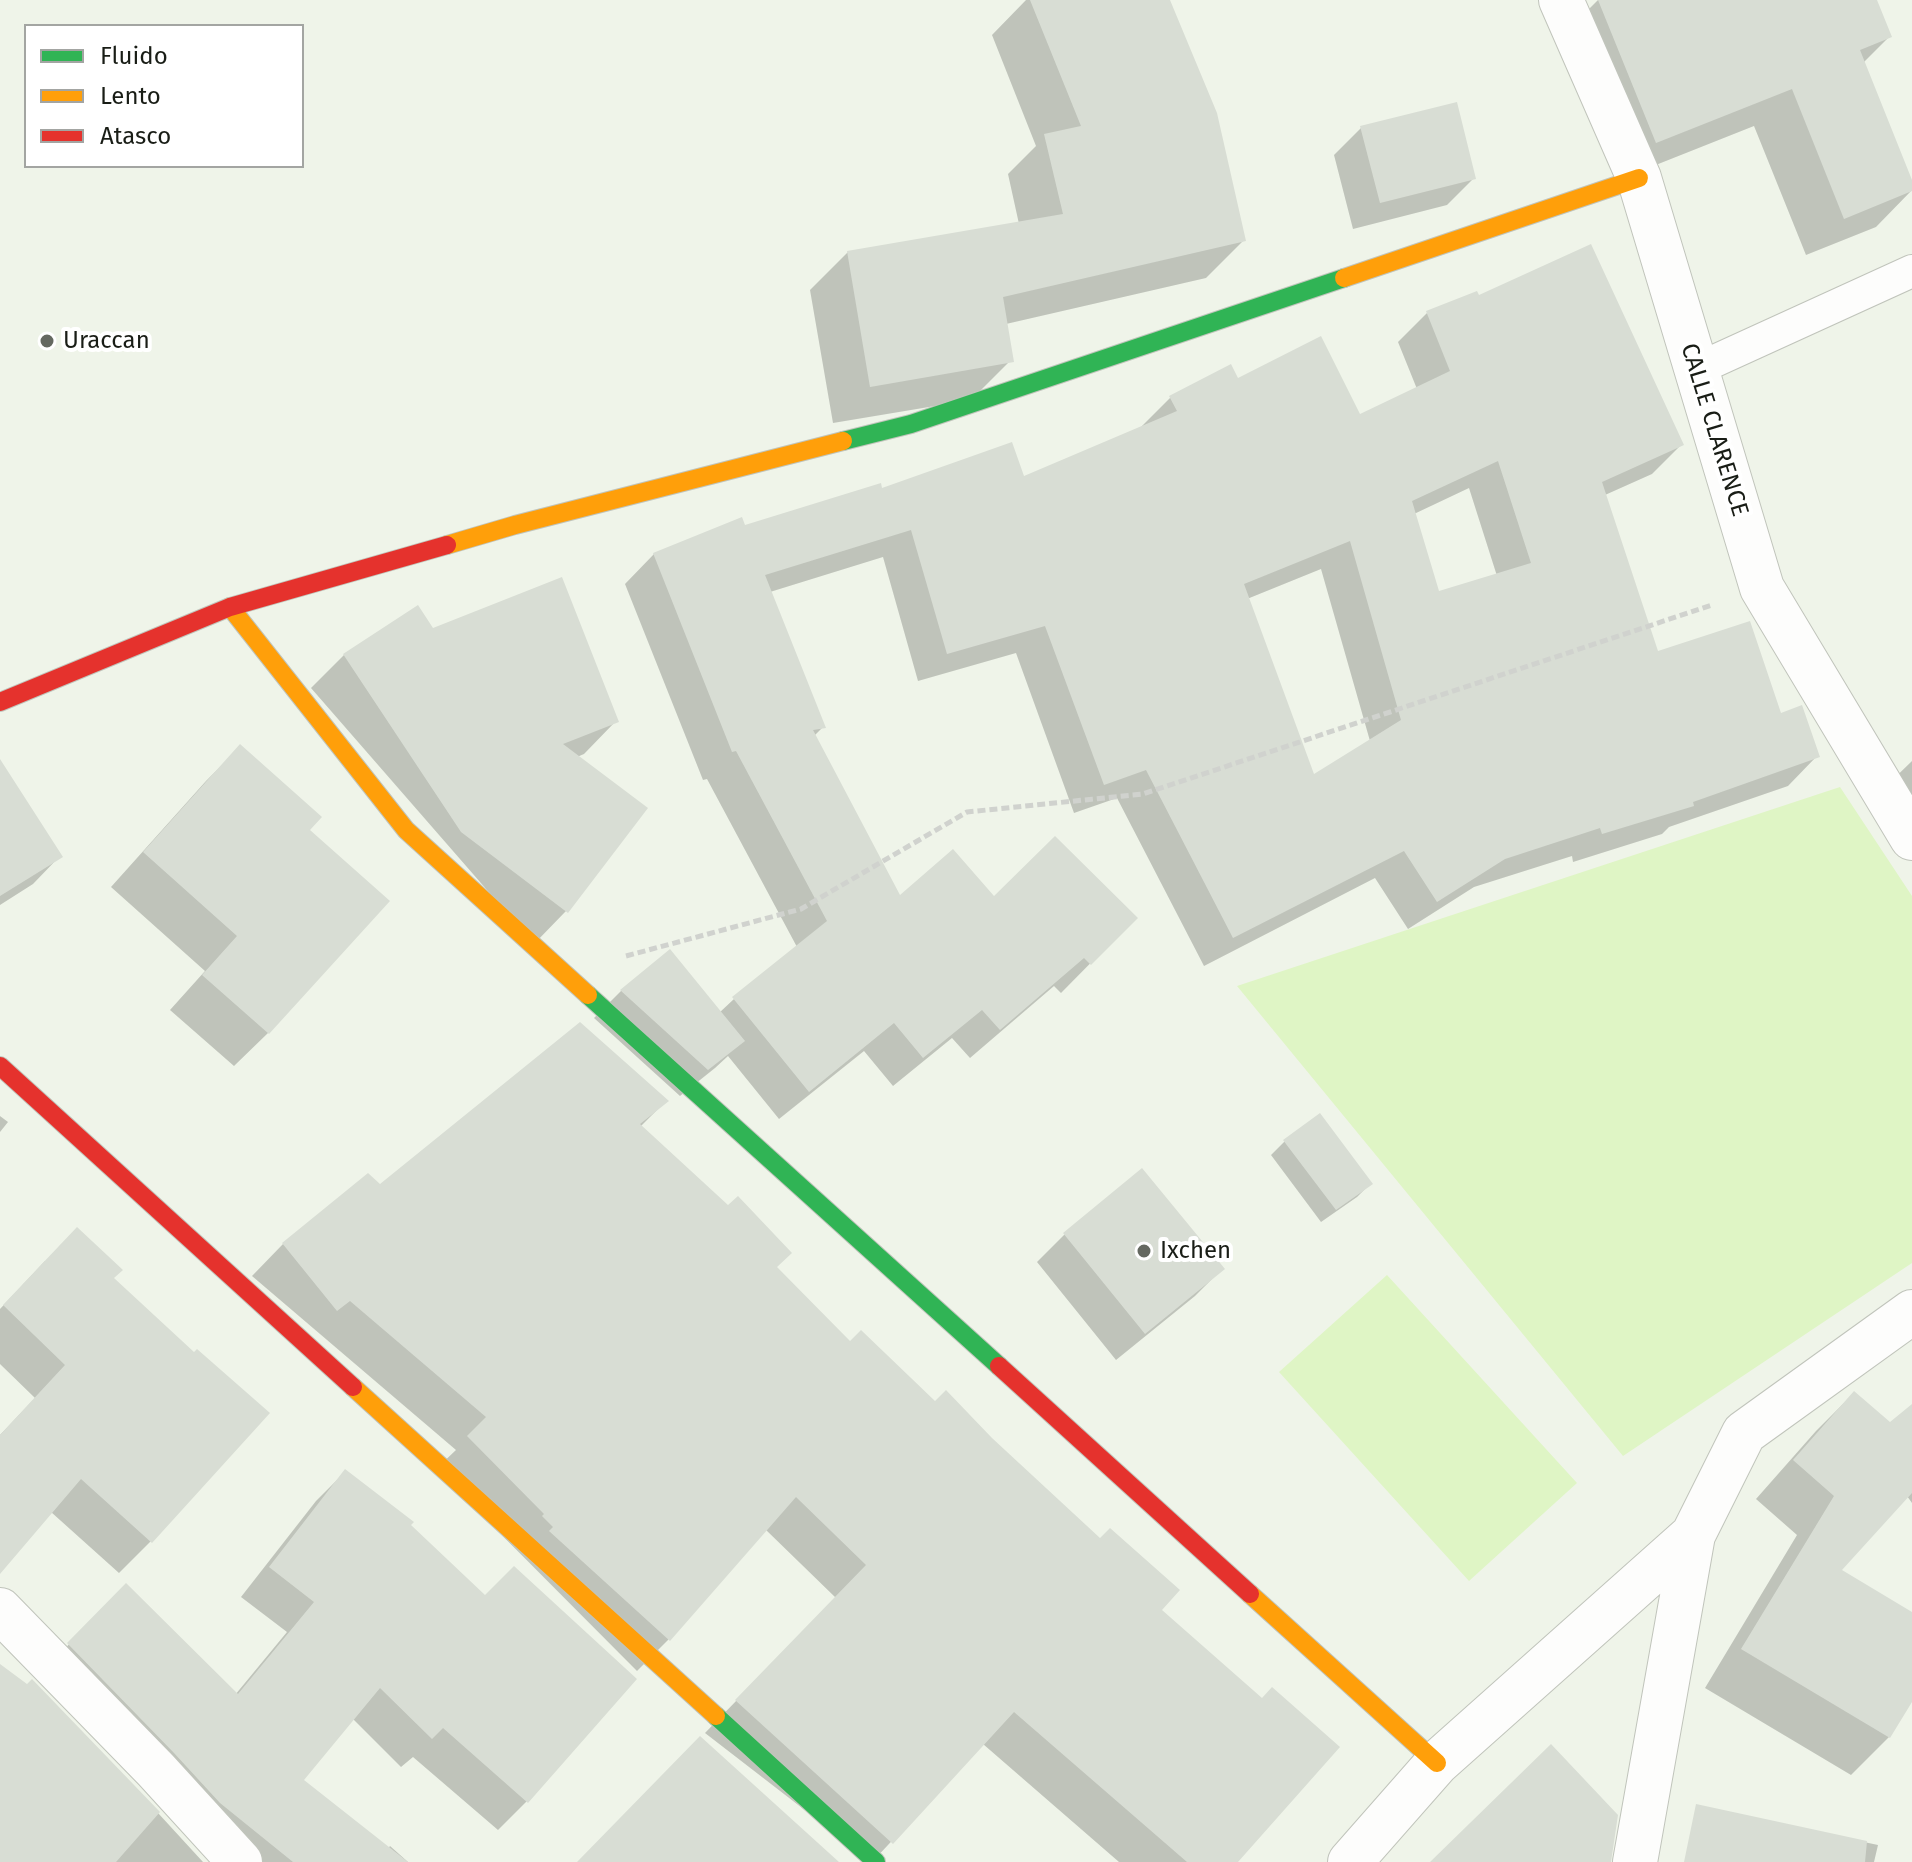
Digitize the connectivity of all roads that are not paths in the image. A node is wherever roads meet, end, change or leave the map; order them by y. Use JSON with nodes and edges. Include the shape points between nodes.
{"nodes":[{"id":1,"x":1561,"y":0,"type":"edge"},
{"id":2,"x":1639,"y":178,"type":"junction"},
{"id":3,"x":1912,"y":271,"type":"edge"},
{"id":4,"x":1695,"y":370,"type":"junction"},
{"id":5,"x":230,"y":607,"type":"junction"},
{"id":6,"x":0,"y":702,"type":"edge"},
{"id":7,"x":1912,"y":838,"type":"edge"},
{"id":8,"x":0,"y":1066,"type":"edge"},
{"id":9,"x":1912,"y":1312,"type":"edge"},
{"id":10,"x":1693,"y":1535,"type":"junction"},
{"id":11,"x":0,"y":1610,"type":"edge"},
{"id":12,"x":1437,"y":1763,"type":"junction"},
{"id":13,"x":240,"y":1862,"type":"edge"},
{"id":14,"x":876,"y":1862,"type":"edge"},
{"id":15,"x":1350,"y":1862,"type":"edge"},
{"id":16,"x":1635,"y":1862,"type":"edge"}],
"edges":[{"from":1,"to":2,"type":"street","name":"CALLE CLARENCE"},
{"from":2,"to":4,"type":"street","name":"CALLE CLARENCE"},
{"from":2,"to":5,"type":"street","via":[[911,424],[515,525]]},
{"from":3,"to":4,"type":"lane"},
{"from":4,"to":7,"type":"street","name":"CALLE CLARENCE","via":[[1762,588]]},
{"from":5,"to":6,"type":"street"},
{"from":5,"to":12,"type":"street","via":[[406,830]]},
{"from":8,"to":14,"type":"street"},
{"from":9,"to":10,"type":"street","via":[[1744,1433]]},
{"from":10,"to":12,"type":"street"},
{"from":10,"to":16,"type":"street"},
{"from":11,"to":13,"type":"street"},
{"from":12,"to":15,"type":"street"}]}
